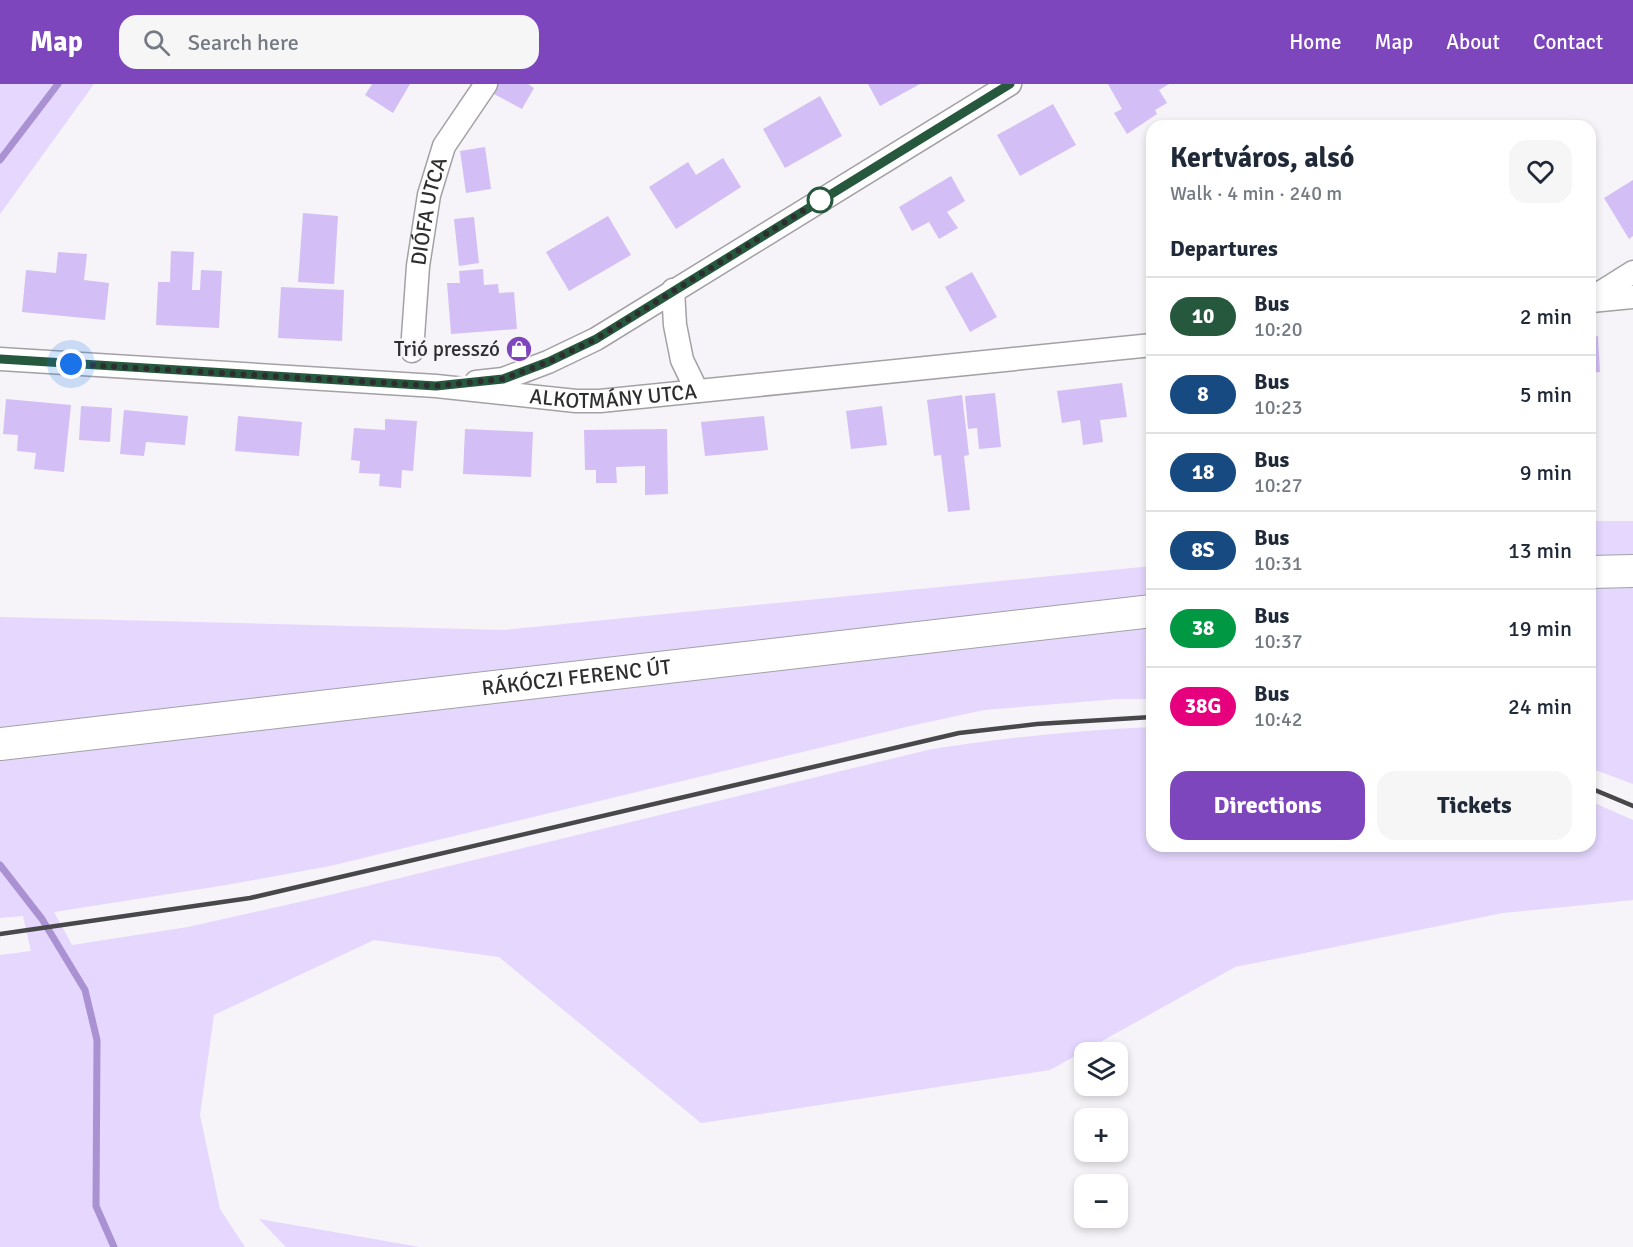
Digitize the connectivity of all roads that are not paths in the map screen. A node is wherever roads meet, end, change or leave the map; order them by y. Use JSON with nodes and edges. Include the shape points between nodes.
{"nodes":[{"id":1,"x":486,"y":84,"type":"edge"},
{"id":2,"x":1011,"y":84,"type":"edge"},
{"id":3,"x":1633,"y":272,"type":"edge"},
{"id":4,"x":673,"y":290,"type":"junction"},
{"id":5,"x":1596,"y":296,"type":"edge"},
{"id":6,"x":1633,"y":297,"type":"edge"},
{"id":7,"x":1596,"y":300,"type":"edge"},
{"id":8,"x":1146,"y":346,"type":"edge"},
{"id":9,"x":412,"y":351,"type":"dead end"},
{"id":10,"x":0,"y":359,"type":"edge"},
{"id":11,"x":436,"y":386,"type":"junction"},
{"id":12,"x":697,"y":391,"type":"junction"},
{"id":13,"x":1633,"y":571,"type":"edge"},
{"id":14,"x":1596,"y":572,"type":"edge"},
{"id":15,"x":1146,"y":612,"type":"edge"},
{"id":16,"x":0,"y":744,"type":"edge"}],
"edges":[{"from":1,"to":9,"type":"street","name":"DIÓFA UTCA","via":[[444,147],[429,195],[418,266]]},
{"from":2,"to":4,"type":"street"},
{"from":3,"to":5,"type":"street"},
{"from":4,"to":11,"type":"street","via":[[596,339],[548,362],[503,379]]},
{"from":4,"to":12,"type":"street","via":[[682,360]]},
{"from":6,"to":7,"type":"street"},
{"from":8,"to":12,"type":"street","name":"ALKOTMÁNY UTCA"},
{"from":10,"to":11,"type":"street","name":"ALKOTMÁNY UTCA"},
{"from":11,"to":12,"type":"street","name":"ALKOTMÁNY UTCA","via":[[576,400]]},
{"from":13,"to":14,"type":"main road"},
{"from":15,"to":16,"type":"main road","name":"RÁKÓCZI FERENC ÚT"}]}
